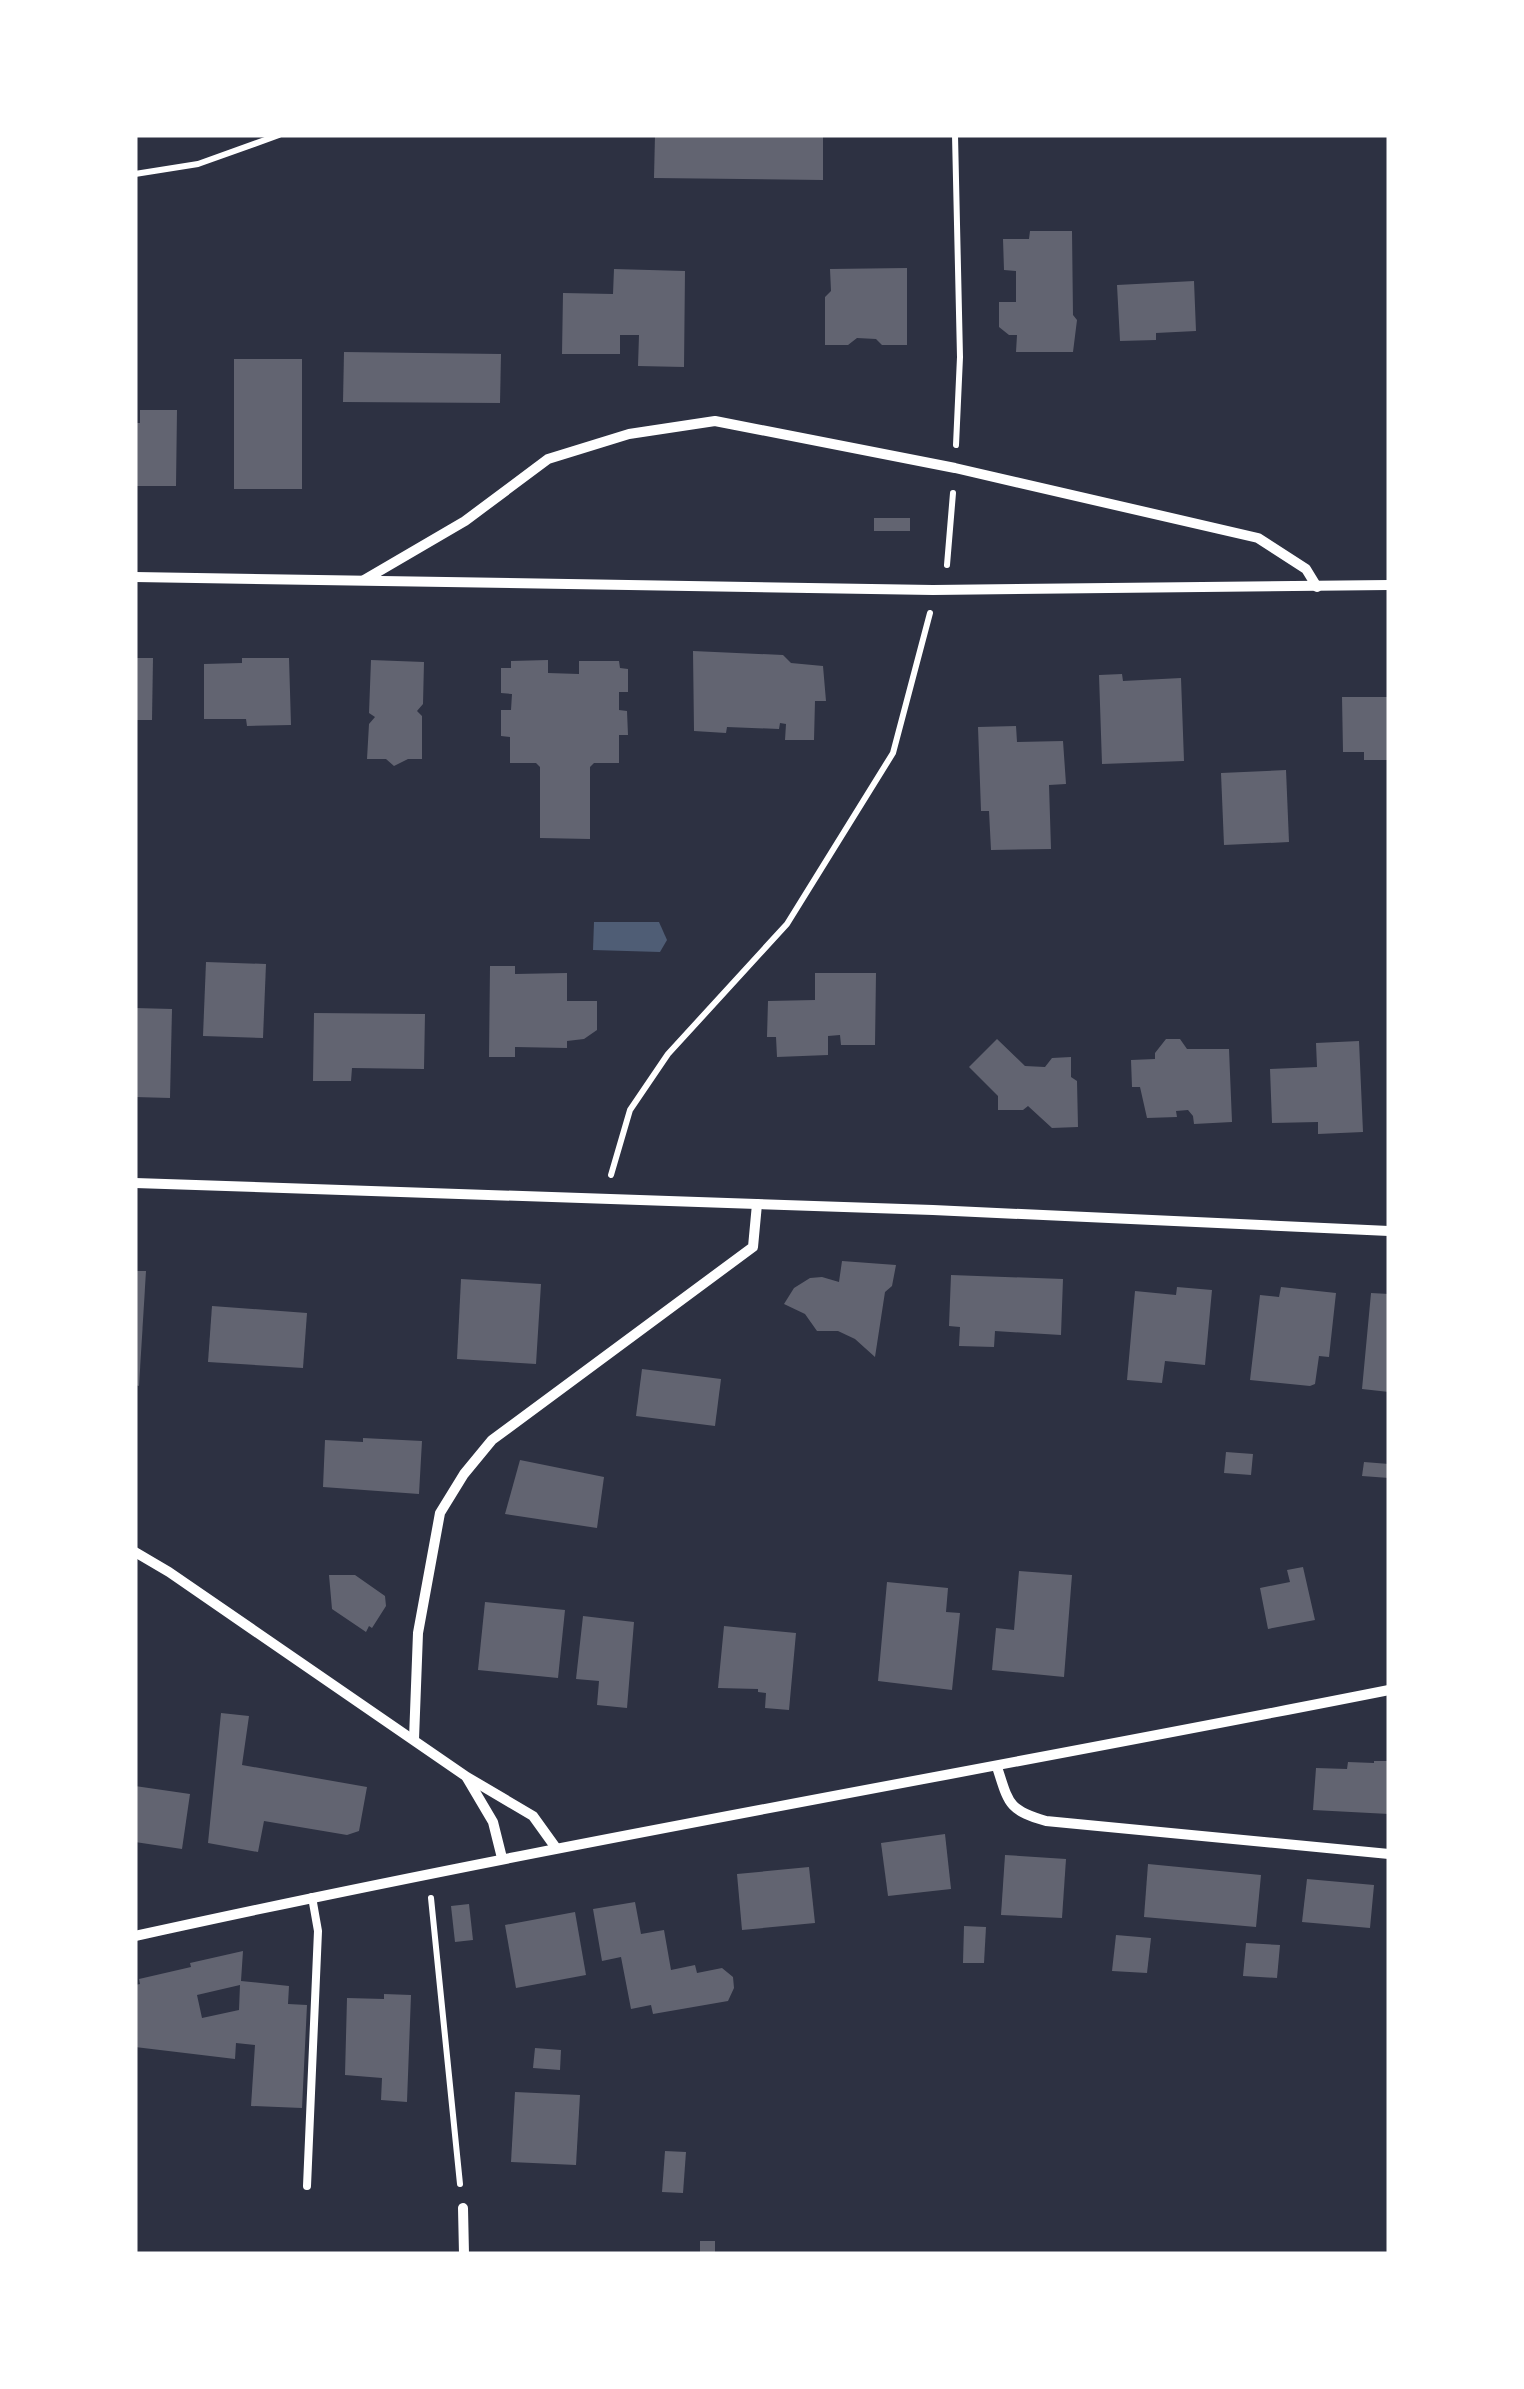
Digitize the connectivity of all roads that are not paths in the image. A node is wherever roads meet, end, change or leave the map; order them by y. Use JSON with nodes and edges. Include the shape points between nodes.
{"nodes":[{"id":1,"x":135,"y":577,"type":"edge"},
{"id":2,"x":363,"y":580,"type":"junction"},
{"id":3,"x":1389,"y":585,"type":"edge"},
{"id":4,"x":1317,"y":587,"type":"junction"},
{"id":5,"x":135,"y":1183,"type":"edge"},
{"id":6,"x":757,"y":1204,"type":"junction"},
{"id":7,"x":1389,"y":1232,"type":"edge"},
{"id":8,"x":135,"y":1552,"type":"edge"},
{"id":9,"x":1389,"y":1690,"type":"edge"},
{"id":10,"x":414,"y":1739,"type":"junction"},
{"id":11,"x":997,"y":1767,"type":"junction"},
{"id":12,"x":467,"y":1777,"type":"junction"},
{"id":13,"x":556,"y":1848,"type":"junction"},
{"id":14,"x":1389,"y":1854,"type":"edge"},
{"id":15,"x":502,"y":1858,"type":"junction"},
{"id":16,"x":312,"y":1897,"type":"junction"},
{"id":17,"x":135,"y":1936,"type":"edge"},
{"id":18,"x":308,"y":2186,"type":"dead end"},
{"id":19,"x":463,"y":2208,"type":"road end"},
{"id":20,"x":464,"y":2254,"type":"edge"}],
"edges":[{"from":1,"to":2,"type":"street"},
{"from":2,"to":4,"type":"street","via":[[932,590]]},
{"from":2,"to":4,"type":"street","via":[[466,521],[548,459],[630,434],[716,421],[1258,538],[1306,569]]},
{"from":3,"to":4,"type":"street"},
{"from":5,"to":6,"type":"street"},
{"from":6,"to":7,"type":"street"},
{"from":6,"to":10,"type":"street","via":[[753,1247],[492,1440],[464,1474],[440,1513],[418,1633]]},
{"from":8,"to":10,"type":"street"},
{"from":9,"to":11,"type":"street"},
{"from":10,"to":12,"type":"street"},
{"from":11,"to":13,"type":"street"},
{"from":11,"to":14,"type":"street","via":[[1018,1813],[1046,1822]]},
{"from":12,"to":13,"type":"street","via":[[533,1816]]},
{"from":12,"to":15,"type":"street","via":[[492,1822]]},
{"from":13,"to":15,"type":"street"},
{"from":15,"to":16,"type":"street"},
{"from":16,"to":17,"type":"street"},
{"from":16,"to":18,"type":"lane","via":[[318,1931]]},
{"from":19,"to":20,"type":"street"}]}
